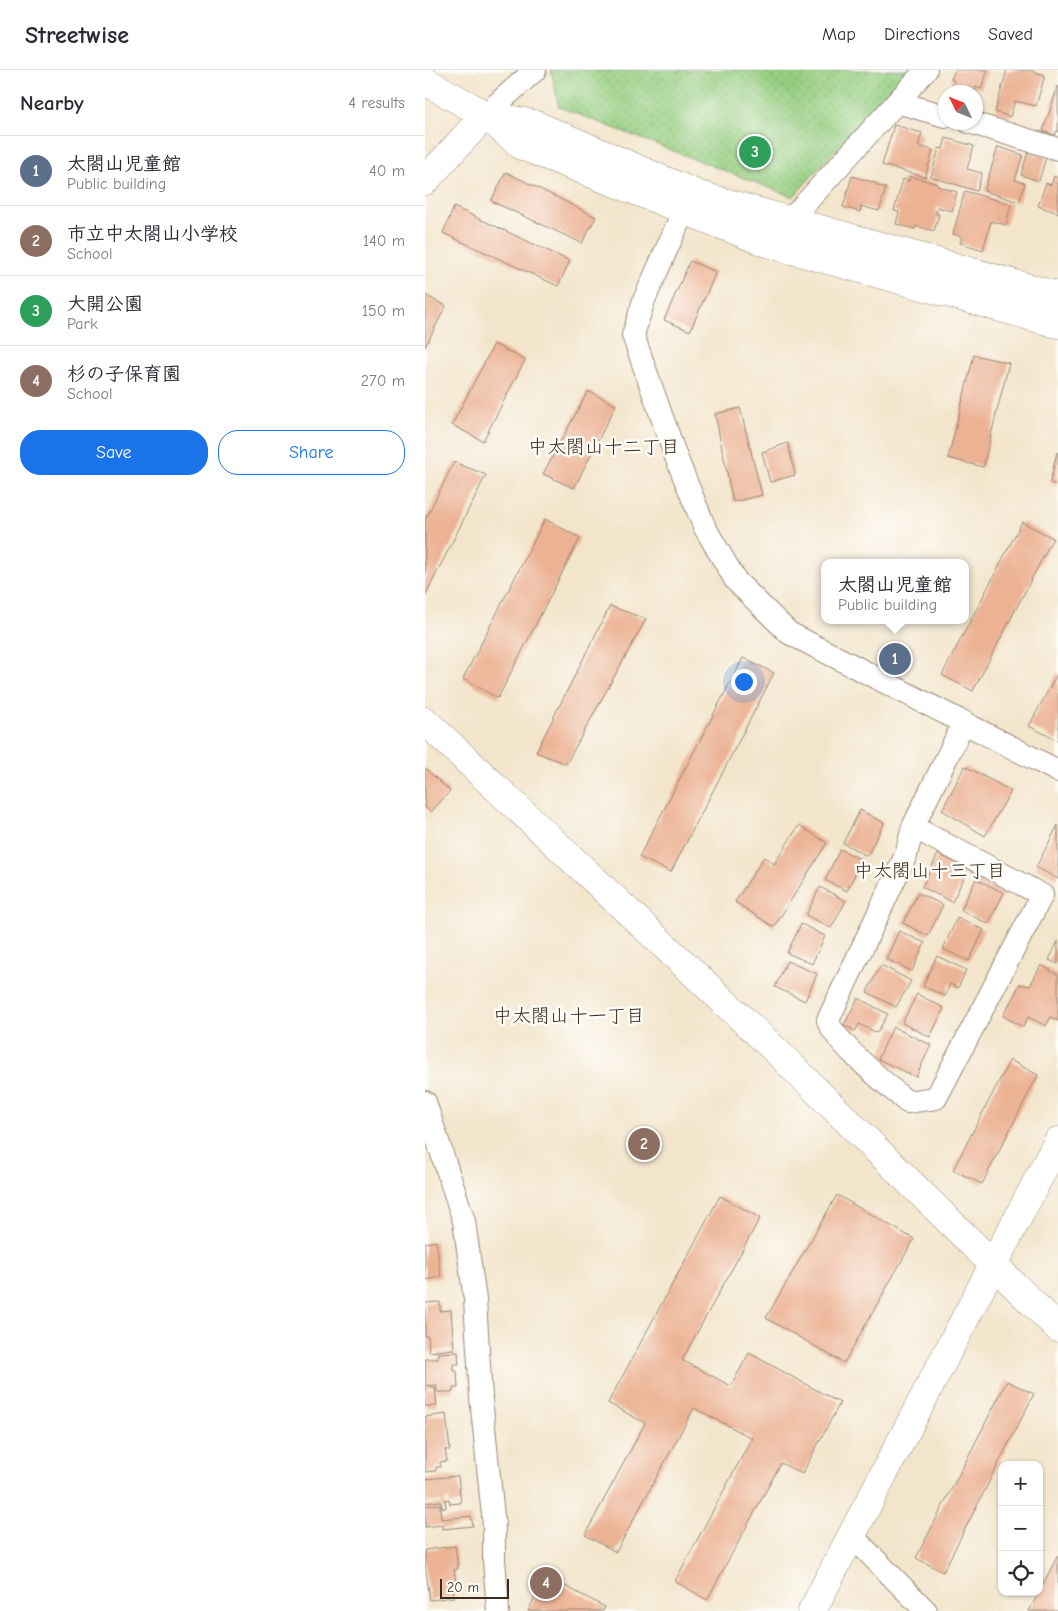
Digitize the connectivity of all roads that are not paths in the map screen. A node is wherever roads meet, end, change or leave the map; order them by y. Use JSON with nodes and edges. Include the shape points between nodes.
{"nodes":[{"id":1,"x":535,"y":70,"type":"edge"},
{"id":2,"x":926,"y":70,"type":"edge"},
{"id":3,"x":425,"y":81,"type":"edge"},
{"id":4,"x":897,"y":102,"type":"junction"},
{"id":5,"x":938,"y":114,"type":"edge"},
{"id":6,"x":485,"y":115,"type":"junction"},
{"id":7,"x":983,"y":126,"type":"edge"},
{"id":8,"x":1058,"y":149,"type":"edge"},
{"id":9,"x":425,"y":181,"type":"edge"},
{"id":10,"x":683,"y":210,"type":"junction"},
{"id":11,"x":788,"y":220,"type":"junction"},
{"id":12,"x":767,"y":244,"type":"junction"},
{"id":13,"x":1058,"y":296,"type":"edge"},
{"id":14,"x":1058,"y":324,"type":"edge"},
{"id":15,"x":425,"y":721,"type":"edge"},
{"id":16,"x":964,"y":722,"type":"junction"},
{"id":17,"x":1058,"y":771,"type":"edge"},
{"id":18,"x":913,"y":827,"type":"junction"},
{"id":19,"x":425,"y":1102,"type":"edge"},
{"id":20,"x":1058,"y":1141,"type":"edge"},
{"id":21,"x":993,"y":1265,"type":"junction"},
{"id":22,"x":1058,"y":1328,"type":"edge"},
{"id":23,"x":852,"y":1536,"type":"junction"},
{"id":24,"x":498,"y":1611,"type":"edge"},
{"id":25,"x":812,"y":1611,"type":"edge"},
{"id":26,"x":926,"y":1611,"type":"edge"}],
"edges":[{"from":1,"to":6,"type":"street"},
{"from":2,"to":4,"type":"street"},
{"from":3,"to":6,"type":"street"},
{"from":4,"to":5,"type":"street"},
{"from":4,"to":11,"type":"street"},
{"from":6,"to":9,"type":"street"},
{"from":6,"to":10,"type":"street","via":[[523,146]]},
{"from":6,"to":11,"type":"street","via":[[534,124],[699,195]]},
{"from":7,"to":8,"type":"street"},
{"from":10,"to":12,"type":"street"},
{"from":10,"to":16,"type":"street","via":[[644,300],[633,335],[705,528],[736,581],[789,632]]},
{"from":11,"to":12,"type":"street"},
{"from":11,"to":13,"type":"street"},
{"from":12,"to":14,"type":"street"},
{"from":15,"to":21,"type":"street","via":[[769,1044]]},
{"from":16,"to":17,"type":"street"},
{"from":16,"to":18,"type":"street"},
{"from":18,"to":18,"type":"street","via":[[906,855],[829,1020],[845,1044],[907,1102],[936,1098],[1042,895]]},
{"from":19,"to":24,"type":"street","via":[[464,1221],[475,1300]]},
{"from":20,"to":21,"type":"street"},
{"from":21,"to":22,"type":"street"},
{"from":21,"to":23,"type":"street"},
{"from":23,"to":25,"type":"street"},
{"from":23,"to":26,"type":"street"}]}
